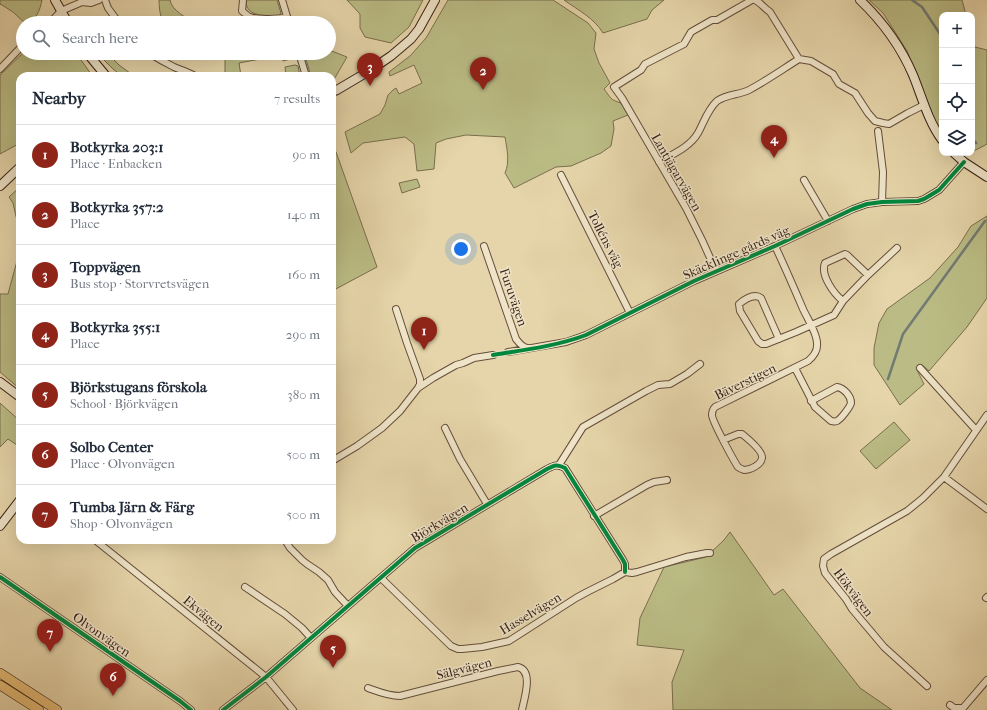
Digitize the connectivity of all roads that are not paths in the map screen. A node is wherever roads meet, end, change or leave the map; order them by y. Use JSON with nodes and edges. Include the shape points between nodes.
{"nodes":[{"id":1,"x":55,"y":0,"type":"edge"},
{"id":2,"x":99,"y":0,"type":"edge"},
{"id":3,"x":105,"y":0,"type":"edge"},
{"id":4,"x":242,"y":0,"type":"edge"},
{"id":5,"x":282,"y":0,"type":"edge"},
{"id":6,"x":435,"y":0,"type":"edge"},
{"id":7,"x":752,"y":0,"type":"edge"},
{"id":8,"x":755,"y":0,"type":"edge"},
{"id":9,"x":860,"y":0,"type":"edge"},
{"id":10,"x":60,"y":11,"type":"junction"},
{"id":11,"x":56,"y":16,"type":"edge"},
{"id":12,"x":63,"y":16,"type":"edge"},
{"id":13,"x":114,"y":16,"type":"edge"},
{"id":14,"x":249,"y":16,"type":"edge"},
{"id":15,"x":287,"y":16,"type":"edge"},
{"id":16,"x":16,"y":52,"type":"edge"},
{"id":17,"x":799,"y":59,"type":"junction"},
{"id":18,"x":93,"y":60,"type":"edge"},
{"id":19,"x":162,"y":60,"type":"edge"},
{"id":20,"x":301,"y":60,"type":"edge"},
{"id":21,"x":0,"y":69,"type":"edge"},
{"id":22,"x":103,"y":72,"type":"edge"},
{"id":23,"x":187,"y":72,"type":"edge"},
{"id":24,"x":305,"y":72,"type":"edge"},
{"id":25,"x":336,"y":90,"type":"edge"},
{"id":26,"x":924,"y":105,"type":"junction"},
{"id":27,"x":878,"y":131,"type":"dead end"},
{"id":28,"x":939,"y":136,"type":"edge"},
{"id":29,"x":957,"y":156,"type":"edge"},
{"id":30,"x":659,"y":162,"type":"junction"},
{"id":31,"x":964,"y":162,"type":"junction"},
{"id":32,"x":16,"y":171,"type":"edge"},
{"id":33,"x":561,"y":175,"type":"dead end"},
{"id":34,"x":987,"y":177,"type":"edge"},
{"id":35,"x":804,"y":180,"type":"dead end"},
{"id":36,"x":0,"y":186,"type":"edge"},
{"id":37,"x":882,"y":202,"type":"junction"},
{"id":38,"x":828,"y":221,"type":"junction"},
{"id":39,"x":484,"y":246,"type":"dead end"},
{"id":40,"x":775,"y":246,"type":"junction"},
{"id":41,"x":897,"y":248,"type":"dead end"},
{"id":42,"x":716,"y":271,"type":"junction"},
{"id":43,"x":868,"y":275,"type":"junction"},
{"id":44,"x":844,"y":301,"type":"junction"},
{"id":45,"x":396,"y":308,"type":"dead end"},
{"id":46,"x":630,"y":312,"type":"junction"},
{"id":47,"x":811,"y":325,"type":"junction"},
{"id":48,"x":779,"y":339,"type":"junction"},
{"id":49,"x":530,"y":349,"type":"junction"},
{"id":50,"x":508,"y":352,"type":"dead end"},
{"id":51,"x":493,"y":354,"type":"dead end"},
{"id":52,"x":700,"y":364,"type":"dead end"},
{"id":53,"x":795,"y":368,"type":"junction"},
{"id":54,"x":920,"y":368,"type":"dead end"},
{"id":55,"x":0,"y":382,"type":"edge"},
{"id":56,"x":418,"y":388,"type":"junction"},
{"id":57,"x":16,"y":394,"type":"edge"},
{"id":58,"x":811,"y":401,"type":"junction"},
{"id":59,"x":987,"y":415,"type":"edge"},
{"id":60,"x":445,"y":428,"type":"dead end"},
{"id":61,"x":976,"y":430,"type":"junction"},
{"id":62,"x":723,"y":440,"type":"junction"},
{"id":63,"x":336,"y":459,"type":"edge"},
{"id":64,"x":559,"y":465,"type":"junction"},
{"id":65,"x":944,"y":477,"type":"junction"},
{"id":66,"x":667,"y":480,"type":"dead end"},
{"id":67,"x":487,"y":504,"type":"junction"},
{"id":68,"x":16,"y":505,"type":"edge"},
{"id":69,"x":987,"y":510,"type":"edge"},
{"id":70,"x":594,"y":516,"type":"junction"},
{"id":71,"x":0,"y":526,"type":"edge"},
{"id":72,"x":100,"y":544,"type":"edge"},
{"id":73,"x":288,"y":544,"type":"edge"},
{"id":74,"x":710,"y":553,"type":"dead end"},
{"id":75,"x":625,"y":572,"type":"junction"},
{"id":76,"x":0,"y":577,"type":"edge"},
{"id":77,"x":381,"y":578,"type":"junction"},
{"id":78,"x":245,"y":587,"type":"dead end"},
{"id":79,"x":348,"y":606,"type":"junction"},
{"id":80,"x":311,"y":638,"type":"junction"},
{"id":81,"x":0,"y":673,"type":"edge"},
{"id":82,"x":266,"y":677,"type":"junction"},
{"id":83,"x":987,"y":680,"type":"edge"},
{"id":84,"x":0,"y":685,"type":"edge"},
{"id":85,"x":927,"y":686,"type":"dead end"},
{"id":86,"x":368,"y":688,"type":"dead end"},
{"id":87,"x":950,"y":705,"type":"dead end"},
{"id":88,"x":39,"y":710,"type":"edge"},
{"id":89,"x":57,"y":710,"type":"edge"},
{"id":90,"x":190,"y":710,"type":"edge"},
{"id":91,"x":223,"y":710,"type":"edge"},
{"id":92,"x":293,"y":710,"type":"edge"},
{"id":93,"x":522,"y":710,"type":"edge"}],
"edges":[{"from":1,"to":10,"type":"street"},
{"from":2,"to":10,"type":"street","via":[[91,3],[82,2]]},
{"from":3,"to":13,"type":"street"},
{"from":4,"to":14,"type":"street","via":[[242,11]]},
{"from":5,"to":15,"type":"street"},
{"from":6,"to":25,"type":"street","via":[[411,39],[391,56]]},
{"from":7,"to":30,"type":"street","name":"Lantjägarvägen","via":[[691,32],[684,44],[645,64],[641,70],[614,87]]},
{"from":8,"to":17,"type":"street","via":[[770,12]]},
{"from":9,"to":26,"type":"street","via":[[895,42],[912,74]]},
{"from":10,"to":11,"type":"street"},
{"from":10,"to":12,"type":"street"},
{"from":16,"to":21,"type":"street"},
{"from":17,"to":26,"type":"street","via":[[811,61],[833,74],[839,84],[855,93],[875,121],[883,124],[889,124]]},
{"from":17,"to":30,"type":"street","via":[[748,90],[718,100],[698,134],[677,152]]},
{"from":18,"to":22,"type":"street"},
{"from":19,"to":23,"type":"street"},
{"from":20,"to":24,"type":"street"},
{"from":26,"to":28,"type":"street"},
{"from":27,"to":37,"type":"street"},
{"from":29,"to":31,"type":"street"},
{"from":30,"to":42,"type":"street","name":"Lantjägarvägen","via":[[686,208]]},
{"from":31,"to":34,"type":"street"},
{"from":31,"to":37,"type":"street","name":"Skäcklinge gårds väg","via":[[930,197],[918,201]]},
{"from":32,"to":36,"type":"street"},
{"from":33,"to":46,"type":"street","name":"Tolléns väg"},
{"from":35,"to":38,"type":"street"},
{"from":37,"to":38,"type":"street","name":"Skäcklinge gårds väg","via":[[867,204]]},
{"from":38,"to":40,"type":"street","name":"Skäcklinge gårds väg"},
{"from":39,"to":49,"type":"street","name":"Furuvägen","via":[[516,339],[525,348]]},
{"from":40,"to":42,"type":"street","name":"Skäcklinge gårds väg"},
{"from":40,"to":47,"type":"street","name":"Bäverstigen"},
{"from":41,"to":43,"type":"street","name":"Bäverstigen"},
{"from":42,"to":46,"type":"street","name":"Skäcklinge gårds väg"},
{"from":43,"to":44,"type":"street","name":"Bäverstigen"},
{"from":43,"to":44,"type":"street","via":[[845,254],[825,263],[823,268],[829,282],[835,293]]},
{"from":44,"to":47,"type":"street","name":"Bäverstigen","via":[[834,315]]},
{"from":45,"to":56,"type":"street","via":[[420,379]]},
{"from":46,"to":49,"type":"street","name":"Skäcklinge gårds väg","via":[[575,339]]},
{"from":47,"to":48,"type":"street","name":"Bäverstigen"},
{"from":47,"to":53,"type":"street","name":"Bäverstigen","via":[[817,340],[817,351],[808,361]]},
{"from":48,"to":48,"type":"street","name":"Bäverstigen","via":[[761,298],[755,296],[739,304],[740,311],[759,343],[766,344]]},
{"from":49,"to":50,"type":"street","name":"Skäcklinge gårds väg"},
{"from":51,"to":56,"type":"street","via":[[456,365]]},
{"from":52,"to":64,"type":"street","via":[[670,384],[658,385],[583,427]]},
{"from":53,"to":58,"type":"street","name":"Bäverstigen"},
{"from":53,"to":62,"type":"street","name":"Bäverstigen","via":[[713,410],[712,417]]},
{"from":54,"to":61,"type":"street"},
{"from":55,"to":57,"type":"street"},
{"from":56,"to":63,"type":"street","via":[[382,428]]},
{"from":58,"to":58,"type":"street","name":"Bäverstigen","via":[[840,387],[846,391],[851,403],[841,418],[834,422],[818,411]]},
{"from":59,"to":61,"type":"street","name":"Hökvägen"},
{"from":60,"to":67,"type":"street","name":"Björkvägen"},
{"from":61,"to":65,"type":"street","name":"Hökvägen"},
{"from":62,"to":62,"type":"street","name":"Bäverstigen","via":[[742,434],[762,454],[761,462],[754,467],[741,469]]},
{"from":64,"to":67,"type":"street","name":"Björkvägen","via":[[547,469]]},
{"from":64,"to":70,"type":"street","via":[[565,468]]},
{"from":65,"to":69,"type":"street"},
{"from":65,"to":85,"type":"street","name":"Hökvägen","via":[[907,511],[830,554],[824,559],[823,566],[825,573],[876,639]]},
{"from":66,"to":70,"type":"street","via":[[647,484]]},
{"from":67,"to":77,"type":"street","name":"Björkvägen","via":[[415,548]]},
{"from":68,"to":71,"type":"street"},
{"from":70,"to":75,"type":"street","via":[[623,560]]},
{"from":72,"to":82,"type":"street","name":"Ekvägen"},
{"from":73,"to":79,"type":"street","via":[[302,560],[328,580]]},
{"from":74,"to":75,"type":"street","name":"Hasselvägen","via":[[686,557],[637,572]]},
{"from":75,"to":77,"type":"street","name":"Hasselvägen","via":[[576,598],[509,641],[462,649],[451,646]]},
{"from":76,"to":90,"type":"street","name":"Olvonvägen"},
{"from":77,"to":79,"type":"street","name":"Björkvägen"},
{"from":78,"to":80,"type":"street","via":[[290,618]]},
{"from":79,"to":80,"type":"street","name":"Björkvägen"},
{"from":80,"to":82,"type":"street","name":"Björkvägen"},
{"from":81,"to":89,"type":"main road"},
{"from":82,"to":91,"type":"street","name":"Björkvägen"},
{"from":82,"to":92,"type":"street","name":"Ekvägen"},
{"from":83,"to":87,"type":"street","via":[[963,708],[954,708]]},
{"from":84,"to":88,"type":"main road"},
{"from":86,"to":93,"type":"street","name":"Sälgvägen","via":[[391,696],[400,696],[521,667],[527,676]]}]}
